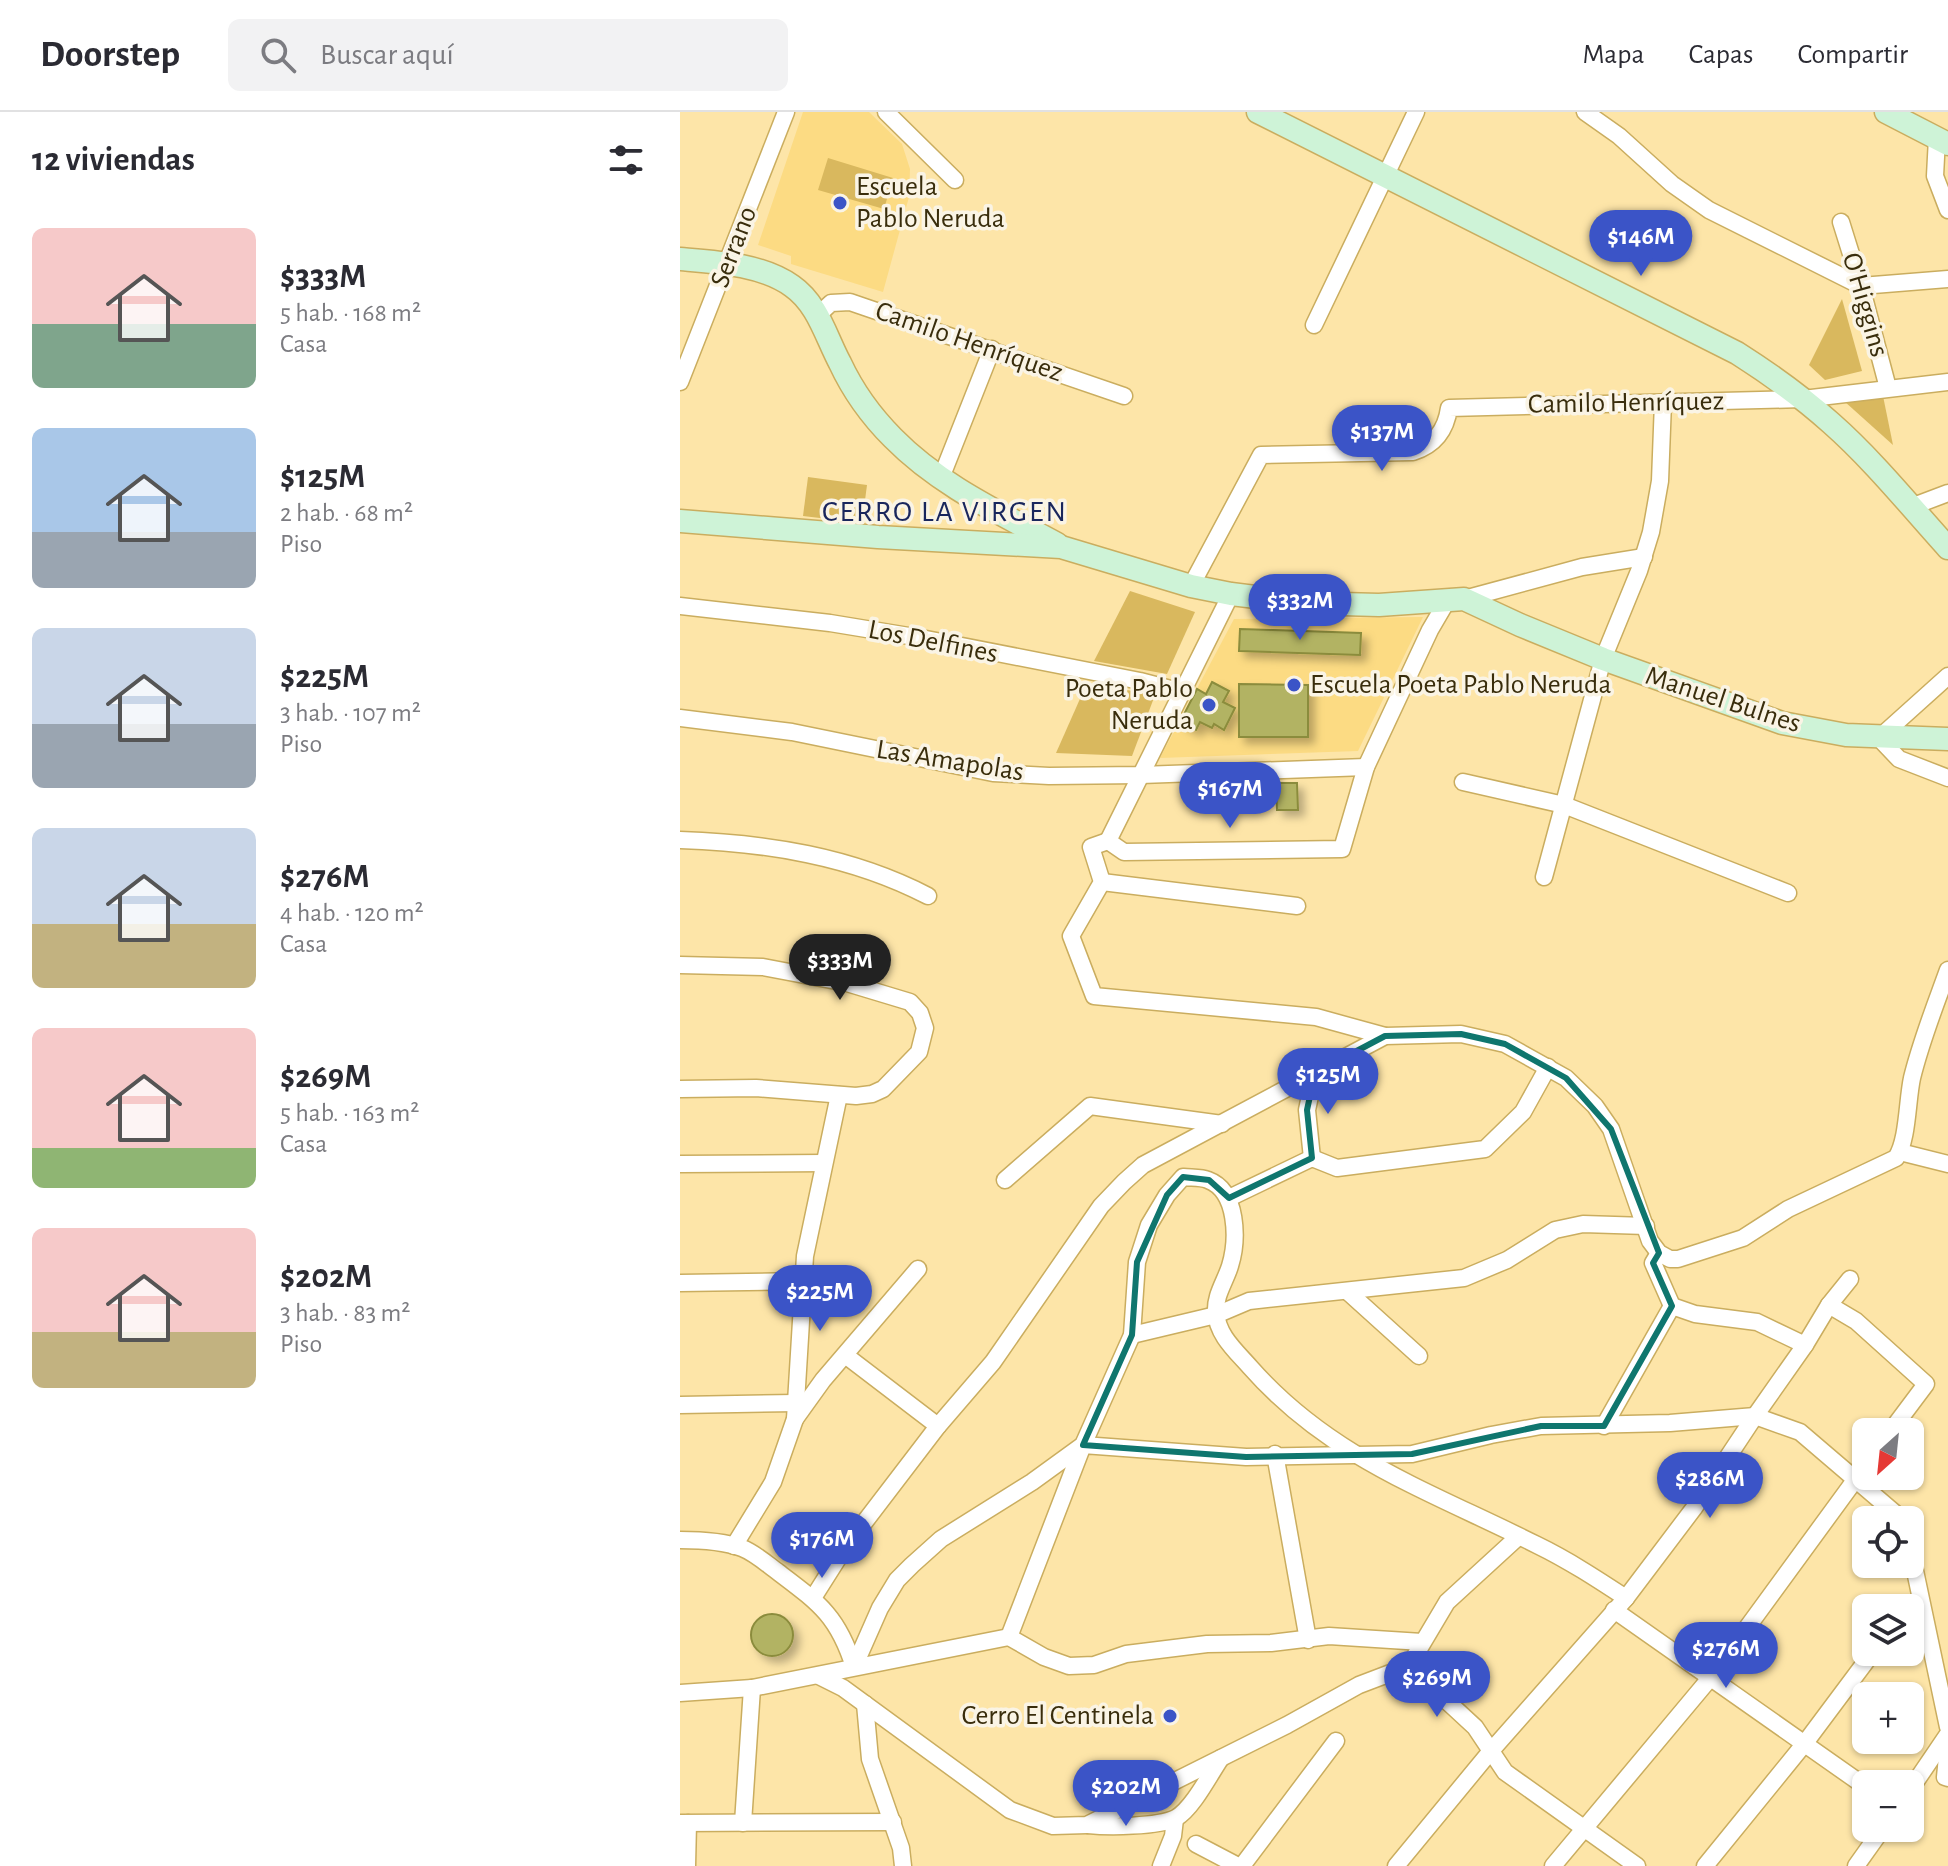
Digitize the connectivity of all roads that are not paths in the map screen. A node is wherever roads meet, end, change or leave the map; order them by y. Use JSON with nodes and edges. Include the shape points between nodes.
{"nodes":[{"id":1,"x":786,"y":112,"type":"edge"},
{"id":2,"x":886,"y":112,"type":"edge"},
{"id":3,"x":1258,"y":112,"type":"edge"},
{"id":4,"x":1416,"y":112,"type":"edge"},
{"id":5,"x":1585,"y":112,"type":"edge"},
{"id":6,"x":1886,"y":112,"type":"edge"},
{"id":7,"x":1942,"y":141,"type":"edge"},
{"id":8,"x":1386,"y":176,"type":"junction"},
{"id":9,"x":955,"y":180,"type":"dead end"},
{"id":10,"x":1948,"y":210,"type":"edge"},
{"id":11,"x":1841,"y":222,"type":"dead end"},
{"id":12,"x":680,"y":259,"type":"edge"},
{"id":13,"x":728,"y":263,"type":"junction"},
{"id":14,"x":1948,"y":279,"type":"edge"},
{"id":15,"x":1861,"y":286,"type":"junction"},
{"id":16,"x":817,"y":316,"type":"junction"},
{"id":17,"x":1314,"y":325,"type":"dead end"},
{"id":18,"x":992,"y":349,"type":"junction"},
{"id":19,"x":680,"y":382,"type":"edge"},
{"id":20,"x":1948,"y":382,"type":"edge"},
{"id":21,"x":1888,"y":388,"type":"junction"},
{"id":22,"x":1124,"y":396,"type":"dead end"},
{"id":23,"x":1803,"y":399,"type":"junction"},
{"id":24,"x":1663,"y":402,"type":"junction"},
{"id":25,"x":941,"y":478,"type":"junction"},
{"id":26,"x":1948,"y":493,"type":"edge"},
{"id":27,"x":981,"y":503,"type":"junction"},
{"id":28,"x":1911,"y":507,"type":"junction"},
{"id":29,"x":680,"y":521,"type":"edge"},
{"id":30,"x":969,"y":542,"type":"junction"},
{"id":31,"x":1061,"y":547,"type":"junction"},
{"id":32,"x":1948,"y":548,"type":"edge"},
{"id":33,"x":1644,"y":557,"type":"junction"},
{"id":34,"x":1191,"y":586,"type":"junction"},
{"id":35,"x":1231,"y":594,"type":"junction"},
{"id":36,"x":1456,"y":600,"type":"junction"},
{"id":37,"x":680,"y":606,"type":"edge"},
{"id":38,"x":1603,"y":659,"type":"junction"},
{"id":39,"x":1948,"y":676,"type":"edge"},
{"id":40,"x":1182,"y":692,"type":"junction"},
{"id":41,"x":680,"y":718,"type":"edge"},
{"id":42,"x":1879,"y":738,"type":"junction"},
{"id":43,"x":1948,"y":739,"type":"edge"},
{"id":44,"x":1366,"y":767,"type":"junction"},
{"id":45,"x":1141,"y":775,"type":"junction"},
{"id":46,"x":1948,"y":778,"type":"edge"},
{"id":47,"x":1463,"y":782,"type":"dead end"},
{"id":48,"x":1564,"y":805,"type":"junction"},
{"id":49,"x":680,"y":840,"type":"edge"},
{"id":50,"x":1108,"y":841,"type":"junction"},
{"id":51,"x":1544,"y":877,"type":"dead end"},
{"id":52,"x":1102,"y":882,"type":"junction"},
{"id":53,"x":1788,"y":893,"type":"dead end"},
{"id":54,"x":928,"y":896,"type":"dead end"},
{"id":55,"x":1297,"y":906,"type":"dead end"},
{"id":56,"x":680,"y":965,"type":"edge"},
{"id":57,"x":1948,"y":970,"type":"edge"},
{"id":58,"x":1385,"y":1036,"type":"junction"},
{"id":59,"x":1548,"y":1067,"type":"junction"},
{"id":60,"x":1315,"y":1073,"type":"junction"},
{"id":61,"x":680,"y":1089,"type":"edge"},
{"id":62,"x":839,"y":1095,"type":"junction"},
{"id":63,"x":1222,"y":1124,"type":"junction"},
{"id":64,"x":1900,"y":1152,"type":"junction"},
{"id":65,"x":1312,"y":1158,"type":"junction"},
{"id":66,"x":824,"y":1163,"type":"junction"},
{"id":67,"x":680,"y":1164,"type":"edge"},
{"id":68,"x":1948,"y":1164,"type":"edge"},
{"id":69,"x":1005,"y":1180,"type":"dead end"},
{"id":70,"x":1229,"y":1198,"type":"junction"},
{"id":71,"x":1646,"y":1226,"type":"junction"},
{"id":72,"x":1659,"y":1253,"type":"junction"},
{"id":73,"x":918,"y":1269,"type":"dead end"},
{"id":74,"x":1850,"y":1279,"type":"dead end"},
{"id":75,"x":804,"y":1281,"type":"junction"},
{"id":76,"x":680,"y":1283,"type":"edge"},
{"id":77,"x":1347,"y":1291,"type":"junction"},
{"id":78,"x":1829,"y":1305,"type":"junction"},
{"id":79,"x":1672,"y":1306,"type":"junction"},
{"id":80,"x":1216,"y":1315,"type":"junction"},
{"id":81,"x":1132,"y":1335,"type":"junction"},
{"id":82,"x":1805,"y":1345,"type":"junction"},
{"id":83,"x":845,"y":1355,"type":"junction"},
{"id":84,"x":1419,"y":1356,"type":"dead end"},
{"id":85,"x":680,"y":1405,"type":"edge"},
{"id":86,"x":796,"y":1411,"type":"junction"},
{"id":87,"x":1755,"y":1416,"type":"junction"},
{"id":88,"x":1900,"y":1418,"type":"edge"},
{"id":89,"x":938,"y":1426,"type":"junction"},
{"id":90,"x":1604,"y":1426,"type":"junction"},
{"id":91,"x":1083,"y":1445,"type":"junction"},
{"id":92,"x":1275,"y":1454,"type":"junction"},
{"id":93,"x":1355,"y":1455,"type":"junction"},
{"id":94,"x":1852,"y":1477,"type":"edge"},
{"id":95,"x":1852,"y":1484,"type":"edge"},
{"id":96,"x":1867,"y":1490,"type":"edge"},
{"id":97,"x":1886,"y":1506,"type":"edge"},
{"id":98,"x":1518,"y":1537,"type":"junction"},
{"id":99,"x":680,"y":1540,"type":"edge"},
{"id":100,"x":734,"y":1546,"type":"junction"},
{"id":101,"x":1917,"y":1578,"type":"edge"},
{"id":102,"x":813,"y":1598,"type":"junction"},
{"id":103,"x":1620,"y":1604,"type":"junction"},
{"id":104,"x":1009,"y":1637,"type":"junction"},
{"id":105,"x":1308,"y":1640,"type":"junction"},
{"id":106,"x":1422,"y":1642,"type":"junction"},
{"id":107,"x":1409,"y":1666,"type":"junction"},
{"id":108,"x":1863,"y":1666,"type":"edge"},
{"id":109,"x":854,"y":1667,"type":"junction"},
{"id":110,"x":819,"y":1676,"type":"junction"},
{"id":111,"x":1711,"y":1677,"type":"junction"},
{"id":112,"x":752,"y":1688,"type":"junction"},
{"id":113,"x":680,"y":1693,"type":"edge"},
{"id":114,"x":865,"y":1704,"type":"junction"},
{"id":115,"x":1948,"y":1727,"type":"edge"},
{"id":116,"x":1948,"y":1734,"type":"edge"},
{"id":117,"x":1336,"y":1741,"type":"dead end"},
{"id":118,"x":1805,"y":1743,"type":"junction"},
{"id":119,"x":1948,"y":1747,"type":"edge"},
{"id":120,"x":1490,"y":1752,"type":"junction"},
{"id":121,"x":1221,"y":1758,"type":"junction"},
{"id":122,"x":1924,"y":1770,"type":"edge"},
{"id":123,"x":1852,"y":1777,"type":"edge"},
{"id":124,"x":1948,"y":1778,"type":"edge"},
{"id":125,"x":1175,"y":1819,"type":"junction"},
{"id":126,"x":893,"y":1822,"type":"junction"},
{"id":127,"x":684,"y":1823,"type":"edge"},
{"id":128,"x":743,"y":1823,"type":"junction"},
{"id":129,"x":1087,"y":1825,"type":"junction"},
{"id":130,"x":1585,"y":1829,"type":"junction"},
{"id":131,"x":1873,"y":1842,"type":"edge"},
{"id":132,"x":1196,"y":1844,"type":"dead end"},
{"id":133,"x":687,"y":1866,"type":"edge"},
{"id":134,"x":903,"y":1866,"type":"edge"},
{"id":135,"x":1161,"y":1866,"type":"edge"},
{"id":136,"x":1240,"y":1866,"type":"edge"},
{"id":137,"x":1396,"y":1866,"type":"edge"},
{"id":138,"x":1553,"y":1866,"type":"edge"},
{"id":139,"x":1637,"y":1866,"type":"edge"},
{"id":140,"x":1705,"y":1866,"type":"edge"},
{"id":141,"x":1856,"y":1866,"type":"edge"}],
"edges":[{"from":1,"to":13,"type":"street","name":"Serrano"},
{"from":2,"to":9,"type":"street"},
{"from":3,"to":8,"type":"street"},
{"from":4,"to":8,"type":"street"},
{"from":5,"to":15,"type":"street","via":[[1709,210]]},
{"from":6,"to":7,"type":"street"},
{"from":7,"to":10,"type":"street","via":[[1935,176]]},
{"from":8,"to":17,"type":"street"},
{"from":8,"to":23,"type":"street","via":[[1702,334]]},
{"from":11,"to":15,"type":"street","name":"O'Higgins"},
{"from":12,"to":13,"type":"street"},
{"from":13,"to":16,"type":"street","via":[[785,281],[807,299]]},
{"from":13,"to":19,"type":"street","name":"Serrano"},
{"from":14,"to":15,"type":"street"},
{"from":15,"to":21,"type":"street","name":"O'Higgins"},
{"from":16,"to":18,"type":"street","name":"Camilo Henríquez","via":[[831,303],[843,301]]},
{"from":16,"to":25,"type":"street","via":[[869,411],[906,451]]},
{"from":18,"to":22,"type":"street","name":"Camilo Henríquez"},
{"from":18,"to":25,"type":"street"},
{"from":20,"to":21,"type":"street","name":"Camilo Henríquez"},
{"from":21,"to":23,"type":"street","name":"Camilo Henríquez"},
{"from":23,"to":24,"type":"street","name":"Camilo Henríquez"},
{"from":23,"to":28,"type":"street"},
{"from":24,"to":33,"type":"street","via":[[1660,481]]},
{"from":24,"to":34,"type":"street","name":"Camilo Henríquez","via":[[1449,408],[1440,435],[1413,452],[1261,455]]},
{"from":25,"to":27,"type":"street"},
{"from":26,"to":28,"type":"street"},
{"from":27,"to":30,"type":"street","via":[[981,524]]},
{"from":27,"to":31,"type":"street"},
{"from":28,"to":32,"type":"street"},
{"from":29,"to":30,"type":"street","name":"Manuel Bulnes"},
{"from":30,"to":31,"type":"street","name":"Manuel Bulnes"},
{"from":31,"to":34,"type":"street","name":"Manuel Bulnes"},
{"from":33,"to":36,"type":"street","name":"Manuel Bulnes","via":[[1582,567]]},
{"from":33,"to":38,"type":"street"},
{"from":34,"to":35,"type":"street","name":"Manuel Bulnes"},
{"from":35,"to":36,"type":"street","name":"Manuel Bulnes","via":[[1342,605]]},
{"from":35,"to":40,"type":"street"},
{"from":36,"to":38,"type":"street","name":"Manuel Bulnes"},
{"from":36,"to":44,"type":"street","via":[[1430,630]]},
{"from":37,"to":40,"type":"street","name":"Los Delfines","via":[[921,638]]},
{"from":38,"to":42,"type":"street","name":"Manuel Bulnes","via":[[1782,723]]},
{"from":38,"to":48,"type":"street"},
{"from":39,"to":42,"type":"street"},
{"from":40,"to":45,"type":"street"},
{"from":41,"to":45,"type":"street","name":"Las Amapolas","via":[[792,732],[993,773]]},
{"from":42,"to":43,"type":"street","name":"Manuel Bulnes"},
{"from":42,"to":46,"type":"street","via":[[1899,759]]},
{"from":44,"to":45,"type":"street","name":"Las Amapolas"},
{"from":44,"to":50,"type":"street","via":[[1342,849],[1124,852]]},
{"from":45,"to":50,"type":"street"},
{"from":47,"to":48,"type":"street"},
{"from":48,"to":51,"type":"street"},
{"from":48,"to":53,"type":"street"},
{"from":49,"to":54,"type":"street","via":[[804,853],[877,872]]},
{"from":50,"to":52,"type":"street","via":[[1091,847]]},
{"from":52,"to":55,"type":"street"},
{"from":52,"to":58,"type":"street","via":[[1071,936],[1094,996],[1316,1017]]},
{"from":56,"to":62,"type":"street","via":[[763,967],[910,1002],[925,1028],[919,1052],[878,1092]]},
{"from":57,"to":64,"type":"street","via":[[1918,1055]]},
{"from":58,"to":59,"type":"street","via":[[1461,1034],[1505,1044]]},
{"from":58,"to":60,"type":"street"},
{"from":59,"to":65,"type":"street","via":[[1523,1112],[1485,1149],[1337,1168]]},
{"from":59,"to":71,"type":"street","via":[[1604,1118]]},
{"from":60,"to":63,"type":"street"},
{"from":60,"to":65,"type":"street","via":[[1307,1110]]},
{"from":61,"to":62,"type":"street"},
{"from":62,"to":66,"type":"street"},
{"from":63,"to":69,"type":"street","via":[[1090,1106]]},
{"from":63,"to":89,"type":"street","via":[[1143,1165],[1101,1206],[1001,1352]]},
{"from":64,"to":68,"type":"street"},
{"from":64,"to":72,"type":"street","via":[[1890,1163],[1839,1183],[1743,1238],[1678,1259]]},
{"from":65,"to":70,"type":"street"},
{"from":66,"to":67,"type":"street"},
{"from":66,"to":75,"type":"street"},
{"from":70,"to":80,"type":"street","via":[[1235,1238]]},
{"from":70,"to":81,"type":"street","via":[[1209,1180],[1183,1177],[1167,1195],[1149,1225],[1137,1262]]},
{"from":71,"to":72,"type":"street"},
{"from":71,"to":77,"type":"street","via":[[1583,1224],[1555,1230],[1507,1260],[1464,1278]]},
{"from":72,"to":79,"type":"street","via":[[1653,1263]]},
{"from":73,"to":83,"type":"street"},
{"from":74,"to":78,"type":"street"},
{"from":75,"to":76,"type":"street"},
{"from":75,"to":86,"type":"street"},
{"from":77,"to":80,"type":"street","via":[[1249,1301]]},
{"from":77,"to":84,"type":"street"},
{"from":78,"to":82,"type":"street"},
{"from":78,"to":88,"type":"street","via":[[1856,1321],[1926,1384]]},
{"from":79,"to":82,"type":"street","via":[[1757,1322]]},
{"from":79,"to":90,"type":"street"},
{"from":80,"to":81,"type":"street"},
{"from":80,"to":93,"type":"street","via":[[1222,1336],[1255,1373],[1298,1415]]},
{"from":81,"to":91,"type":"street"},
{"from":82,"to":87,"type":"street"},
{"from":83,"to":86,"type":"street"},
{"from":83,"to":89,"type":"street"},
{"from":85,"to":86,"type":"street"},
{"from":86,"to":100,"type":"street","via":[[773,1482]]},
{"from":87,"to":90,"type":"street"},
{"from":87,"to":94,"type":"street","via":[[1800,1432]]},
{"from":87,"to":103,"type":"street","via":[[1694,1508]]},
{"from":89,"to":102,"type":"street"},
{"from":90,"to":93,"type":"street","via":[[1541,1426],[1412,1454]]},
{"from":91,"to":92,"type":"street","via":[[1222,1456]]},
{"from":91,"to":104,"type":"street"},
{"from":91,"to":109,"type":"street","via":[[954,1530],[912,1565],[880,1608]]},
{"from":92,"to":93,"type":"street"},
{"from":92,"to":105,"type":"street"},
{"from":93,"to":98,"type":"street"},
{"from":95,"to":111,"type":"street"},
{"from":96,"to":97,"type":"street"},
{"from":98,"to":103,"type":"street","via":[[1536,1544]]},
{"from":98,"to":106,"type":"street","via":[[1447,1602]]},
{"from":99,"to":100,"type":"street"},
{"from":100,"to":102,"type":"street"},
{"from":101,"to":115,"type":"street"},
{"from":102,"to":109,"type":"street","via":[[837,1624]]},
{"from":103,"to":111,"type":"street"},
{"from":103,"to":120,"type":"street"},
{"from":104,"to":105,"type":"street","via":[[1069,1666],[1207,1644]]},
{"from":104,"to":109,"type":"street"},
{"from":105,"to":106,"type":"street","via":[[1329,1636]]},
{"from":106,"to":107,"type":"street"},
{"from":107,"to":120,"type":"street","via":[[1475,1727]]},
{"from":107,"to":121,"type":"street","via":[[1359,1685]]},
{"from":108,"to":118,"type":"street"},
{"from":109,"to":110,"type":"street"},
{"from":110,"to":112,"type":"street"},
{"from":110,"to":114,"type":"street"},
{"from":111,"to":118,"type":"street"},
{"from":111,"to":130,"type":"street"},
{"from":112,"to":113,"type":"street"},
{"from":112,"to":128,"type":"street"},
{"from":114,"to":126,"type":"street","via":[[870,1759]]},
{"from":114,"to":129,"type":"street","via":[[1010,1810],[1053,1826]]},
{"from":116,"to":122,"type":"street"},
{"from":117,"to":136,"type":"street"},
{"from":118,"to":123,"type":"street"},
{"from":118,"to":140,"type":"street"},
{"from":119,"to":124,"type":"street"},
{"from":120,"to":130,"type":"street","via":[[1505,1772]]},
{"from":120,"to":137,"type":"street"},
{"from":121,"to":125,"type":"street"},
{"from":121,"to":129,"type":"street"},
{"from":125,"to":129,"type":"street"},
{"from":125,"to":135,"type":"street"},
{"from":126,"to":128,"type":"street"},
{"from":126,"to":134,"type":"street"},
{"from":127,"to":128,"type":"street"},
{"from":127,"to":133,"type":"street"},
{"from":130,"to":138,"type":"street"},
{"from":130,"to":139,"type":"street"},
{"from":131,"to":141,"type":"street"},
{"from":132,"to":136,"type":"street"}]}
